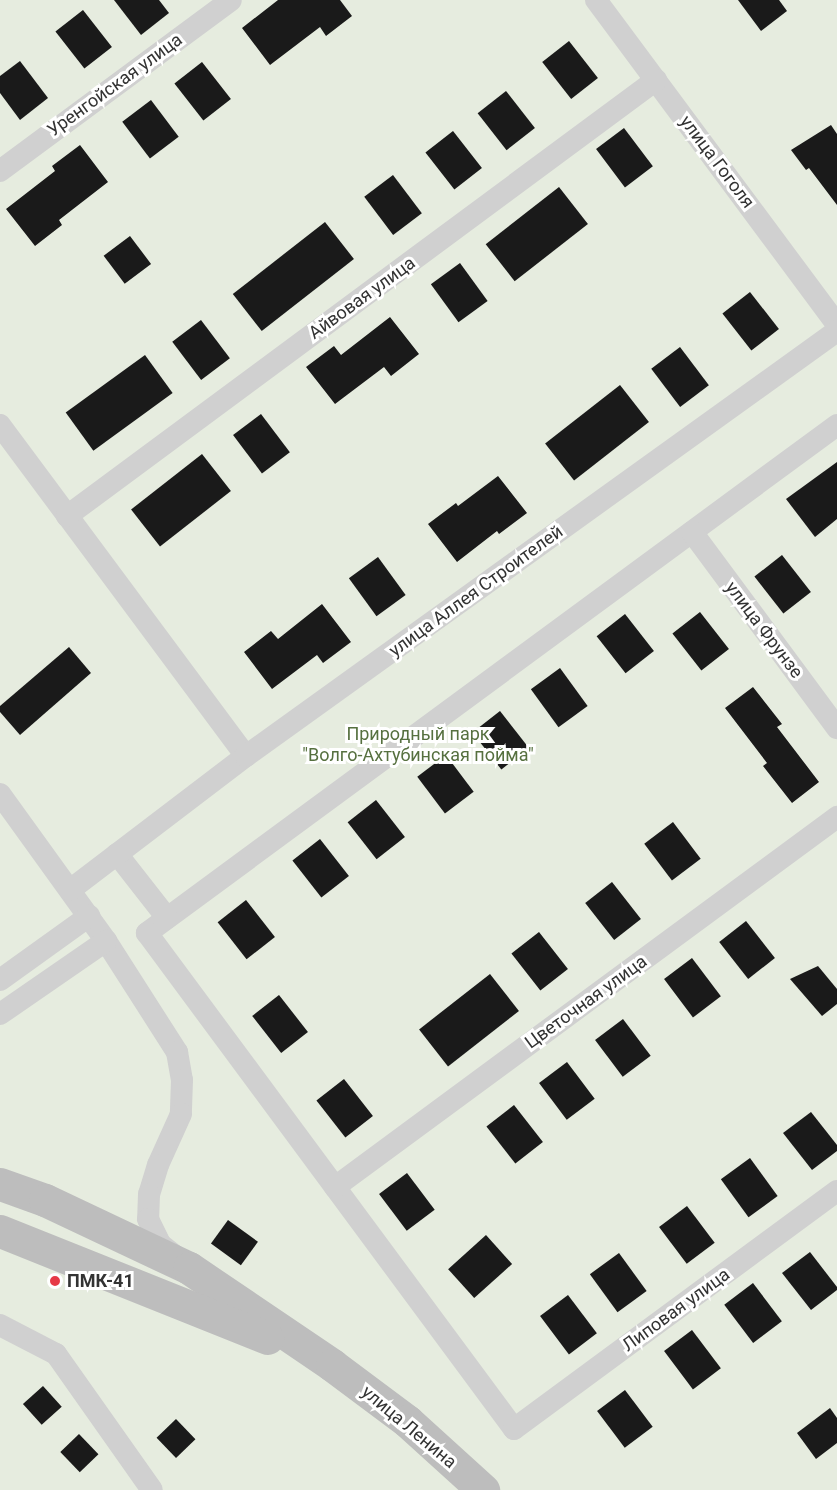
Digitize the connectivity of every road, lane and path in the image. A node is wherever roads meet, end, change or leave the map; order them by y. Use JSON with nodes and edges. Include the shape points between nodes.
{"nodes":[{"id":1,"x":231,"y":0,"type":"edge"},
{"id":2,"x":596,"y":0,"type":"edge"},
{"id":3,"x":656,"y":80,"type":"junction"},
{"id":4,"x":0,"y":171,"type":"edge"},
{"id":5,"x":837,"y":324,"type":"edge"},
{"id":6,"x":837,"y":330,"type":"edge"},
{"id":7,"x":0,"y":425,"type":"edge"},
{"id":8,"x":837,"y":425,"type":"edge"},
{"id":9,"x":67,"y":516,"type":"junction"},
{"id":10,"x":692,"y":532,"type":"junction"},
{"id":11,"x":837,"y":728,"type":"edge"},
{"id":12,"x":246,"y":756,"type":"junction"},
{"id":13,"x":0,"y":794,"type":"edge"},
{"id":14,"x":837,"y":817,"type":"edge"},
{"id":15,"x":117,"y":854,"type":"junction"},
{"id":16,"x":70,"y":890,"type":"junction"},
{"id":17,"x":88,"y":916,"type":"junction"},
{"id":18,"x":167,"y":918,"type":"junction"},
{"id":19,"x":106,"y":941,"type":"junction"},
{"id":20,"x":0,"y":980,"type":"edge"},
{"id":21,"x":0,"y":1014,"type":"edge"},
{"id":22,"x":0,"y":1184,"type":"edge"},
{"id":23,"x":335,"y":1187,"type":"junction"},
{"id":24,"x":837,"y":1191,"type":"edge"},
{"id":25,"x":0,"y":1231,"type":"edge"},
{"id":26,"x":189,"y":1268,"type":"junction"},
{"id":27,"x":0,"y":1325,"type":"edge"},
{"id":28,"x":332,"y":1365,"type":"junction"},
{"id":29,"x":152,"y":1490,"type":"edge"},
{"id":30,"x":483,"y":1490,"type":"edge"}],
"edges":[{"from":1,"to":4,"type":"street","name":"Уренгойская улица"},
{"from":2,"to":3,"type":"street","name":"улица Гоголя"},
{"from":3,"to":5,"type":"street","name":"улица Гоголя"},
{"from":3,"to":9,"type":"street","name":"Айвовая улица"},
{"from":6,"to":12,"type":"street","name":"улица Аллея Строителей"},
{"from":7,"to":9,"type":"street"},
{"from":8,"to":10,"type":"street"},
{"from":9,"to":12,"type":"street"},
{"from":10,"to":11,"type":"street","name":"улица Фрунзе"},
{"from":10,"to":18,"type":"street"},
{"from":12,"to":15,"type":"street","name":"улица Аллея Строителей"},
{"from":13,"to":16,"type":"street"},
{"from":14,"to":23,"type":"street","name":"Цветочная улица"},
{"from":15,"to":16,"type":"street","name":"улица Аллея Строителей"},
{"from":15,"to":18,"type":"street"},
{"from":16,"to":17,"type":"street"},
{"from":17,"to":19,"type":"street"},
{"from":17,"to":20,"type":"street"},
{"from":18,"to":23,"type":"street","via":[[147,933]]},
{"from":19,"to":21,"type":"street"},
{"from":19,"to":26,"type":"street","via":[[177,1052],[182,1080],[181,1114],[158,1165],[149,1194],[148,1219],[160,1244]]},
{"from":22,"to":26,"type":"street","via":[[45,1200]]},
{"from":23,"to":24,"type":"street","name":"Липовая улица","via":[[514,1429]]},
{"from":25,"to":28,"type":"street"},
{"from":26,"to":28,"type":"street"},
{"from":27,"to":29,"type":"street","via":[[56,1353]]},
{"from":28,"to":30,"type":"street","name":"улица Ленина","via":[[406,1421]]}]}
